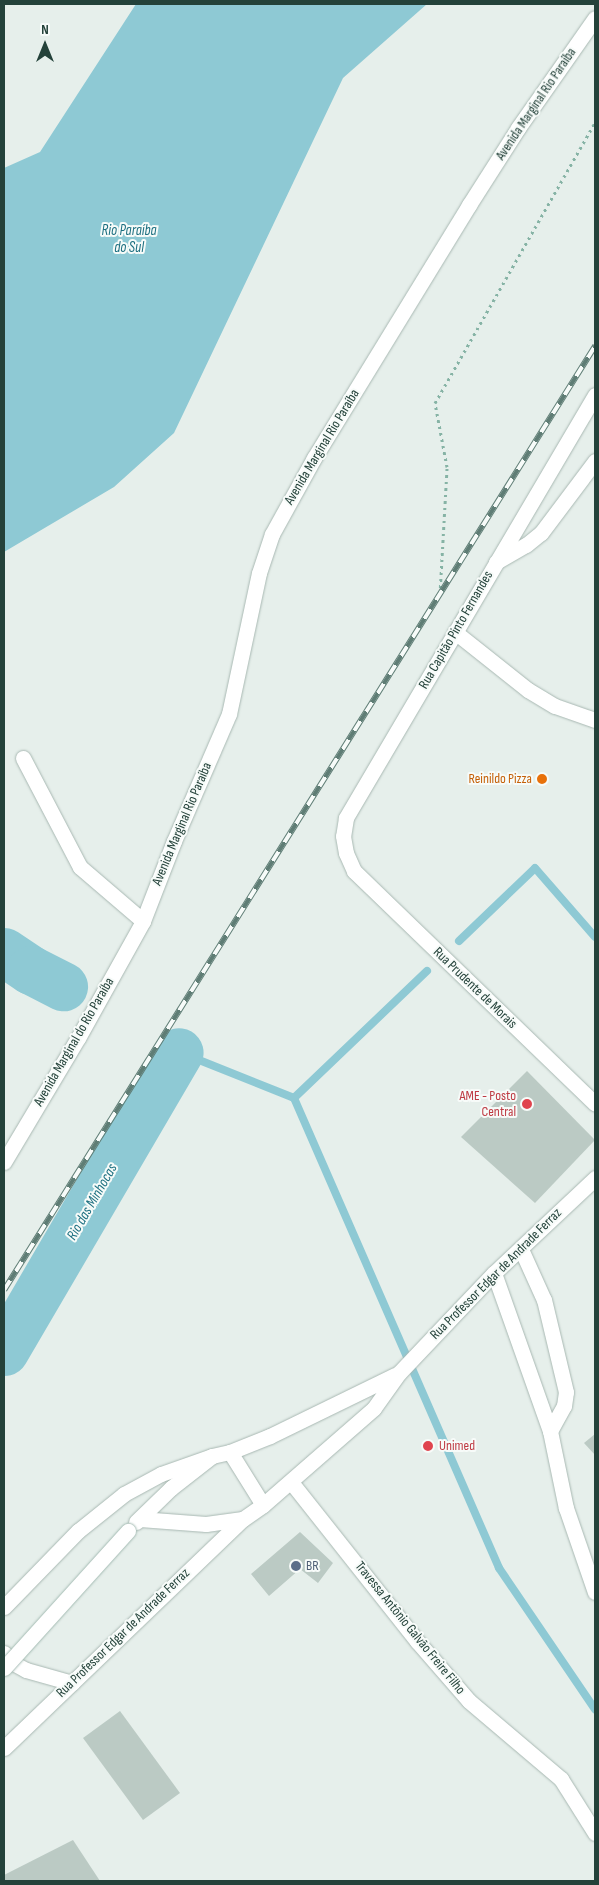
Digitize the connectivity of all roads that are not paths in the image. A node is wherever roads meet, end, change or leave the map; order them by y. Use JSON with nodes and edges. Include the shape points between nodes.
{"nodes":[{"id":1,"x":595,"y":18,"type":"edge"},
{"id":2,"x":595,"y":395,"type":"edge"},
{"id":3,"x":595,"y":461,"type":"edge"},
{"id":4,"x":496,"y":562,"type":"junction"},
{"id":5,"x":455,"y":632,"type":"junction"},
{"id":6,"x":595,"y":720,"type":"edge"},
{"id":7,"x":23,"y":758,"type":"dead end"},
{"id":8,"x":354,"y":871,"type":"joint"},
{"id":9,"x":143,"y":920,"type":"junction"},
{"id":10,"x":595,"y":1104,"type":"edge"},
{"id":11,"x":4,"y":1162,"type":"edge"},
{"id":12,"x":595,"y":1178,"type":"edge"},
{"id":13,"x":521,"y":1249,"type":"junction"},
{"id":14,"x":494,"y":1273,"type":"junction"},
{"id":15,"x":399,"y":1373,"type":"junction"},
{"id":16,"x":550,"y":1430,"type":"junction"},
{"id":17,"x":230,"y":1452,"type":"junction"},
{"id":18,"x":212,"y":1456,"type":"junction"},
{"id":19,"x":291,"y":1482,"type":"junction"},
{"id":20,"x":263,"y":1505,"type":"junction"},
{"id":21,"x":140,"y":1519,"type":"junction"},
{"id":22,"x":243,"y":1519,"type":"junction"},
{"id":23,"x":595,"y":1592,"type":"edge"},
{"id":24,"x":4,"y":1607,"type":"edge"},
{"id":25,"x":4,"y":1653,"type":"edge"},
{"id":26,"x":4,"y":1668,"type":"edge"},
{"id":27,"x":72,"y":1683,"type":"junction"},
{"id":28,"x":4,"y":1748,"type":"edge"},
{"id":29,"x":595,"y":1833,"type":"edge"}],
"edges":[{"from":1,"to":9,"type":"street","name":"Avenida Marginal Rio Paraíba","via":[[469,205],[314,458],[272,534],[259,573],[229,714]]},
{"from":2,"to":4,"type":"street","name":"Rua Capitão Pinto Fernandes"},
{"from":3,"to":4,"type":"street","via":[[541,533],[526,546]]},
{"from":4,"to":5,"type":"street","name":"Rua Capitão Pinto Fernandes"},
{"from":5,"to":6,"type":"street","via":[[528,690],[555,706]]},
{"from":5,"to":8,"type":"street","name":"Rua Capitão Pinto Fernandes","via":[[346,818],[343,836],[346,854]]},
{"from":7,"to":9,"type":"street","via":[[80,867]]},
{"from":8,"to":10,"type":"street","name":"Rua Prudente de Morais"},
{"from":9,"to":11,"type":"street","name":"Avenida Marginal do Rio Paraíba"},
{"from":12,"to":13,"type":"street","name":"Rua Professor Edgar de Andrade Ferraz"},
{"from":13,"to":14,"type":"street","name":"Rua Professor Edgar de Andrade Ferraz"},
{"from":13,"to":16,"type":"street","via":[[544,1300],[566,1392],[564,1406]]},
{"from":14,"to":15,"type":"street","name":"Rua Professor Edgar de Andrade Ferraz"},
{"from":14,"to":16,"type":"street"},
{"from":15,"to":17,"type":"street","name":"Rua Professor Edgar de Andrade Ferraz","via":[[311,1417]]},
{"from":15,"to":19,"type":"street","name":"Rua Professor Edgar de Andrade Ferraz","via":[[374,1408]]},
{"from":16,"to":23,"type":"street","via":[[566,1508]]},
{"from":17,"to":18,"type":"street","name":"Rua Professor Edgar de Andrade Ferraz"},
{"from":17,"to":20,"type":"street"},
{"from":18,"to":21,"type":"street","name":"Rua Professor Edgar de Andrade Ferraz","via":[[171,1488]]},
{"from":18,"to":24,"type":"street","via":[[161,1474],[124,1494],[78,1531]]},
{"from":19,"to":20,"type":"street","name":"Rua Professor Edgar de Andrade Ferraz"},
{"from":19,"to":29,"type":"street","name":"Travessa Antônio Galvão Freire Filho","via":[[417,1641],[469,1701],[562,1779]]},
{"from":20,"to":22,"type":"street","name":"Rua Professor Edgar de Andrade Ferraz"},
{"from":21,"to":22,"type":"street","name":"Rua Professor Edgar de Andrade Ferraz","via":[[206,1524]]},
{"from":21,"to":26,"type":"street","bridge":true},
{"from":22,"to":27,"type":"street","name":"Rua Professor Edgar de Andrade Ferraz"},
{"from":25,"to":27,"type":"street","via":[[26,1670]]},
{"from":27,"to":28,"type":"street","name":"Rua Professor Edgar de Andrade Ferraz"}]}
